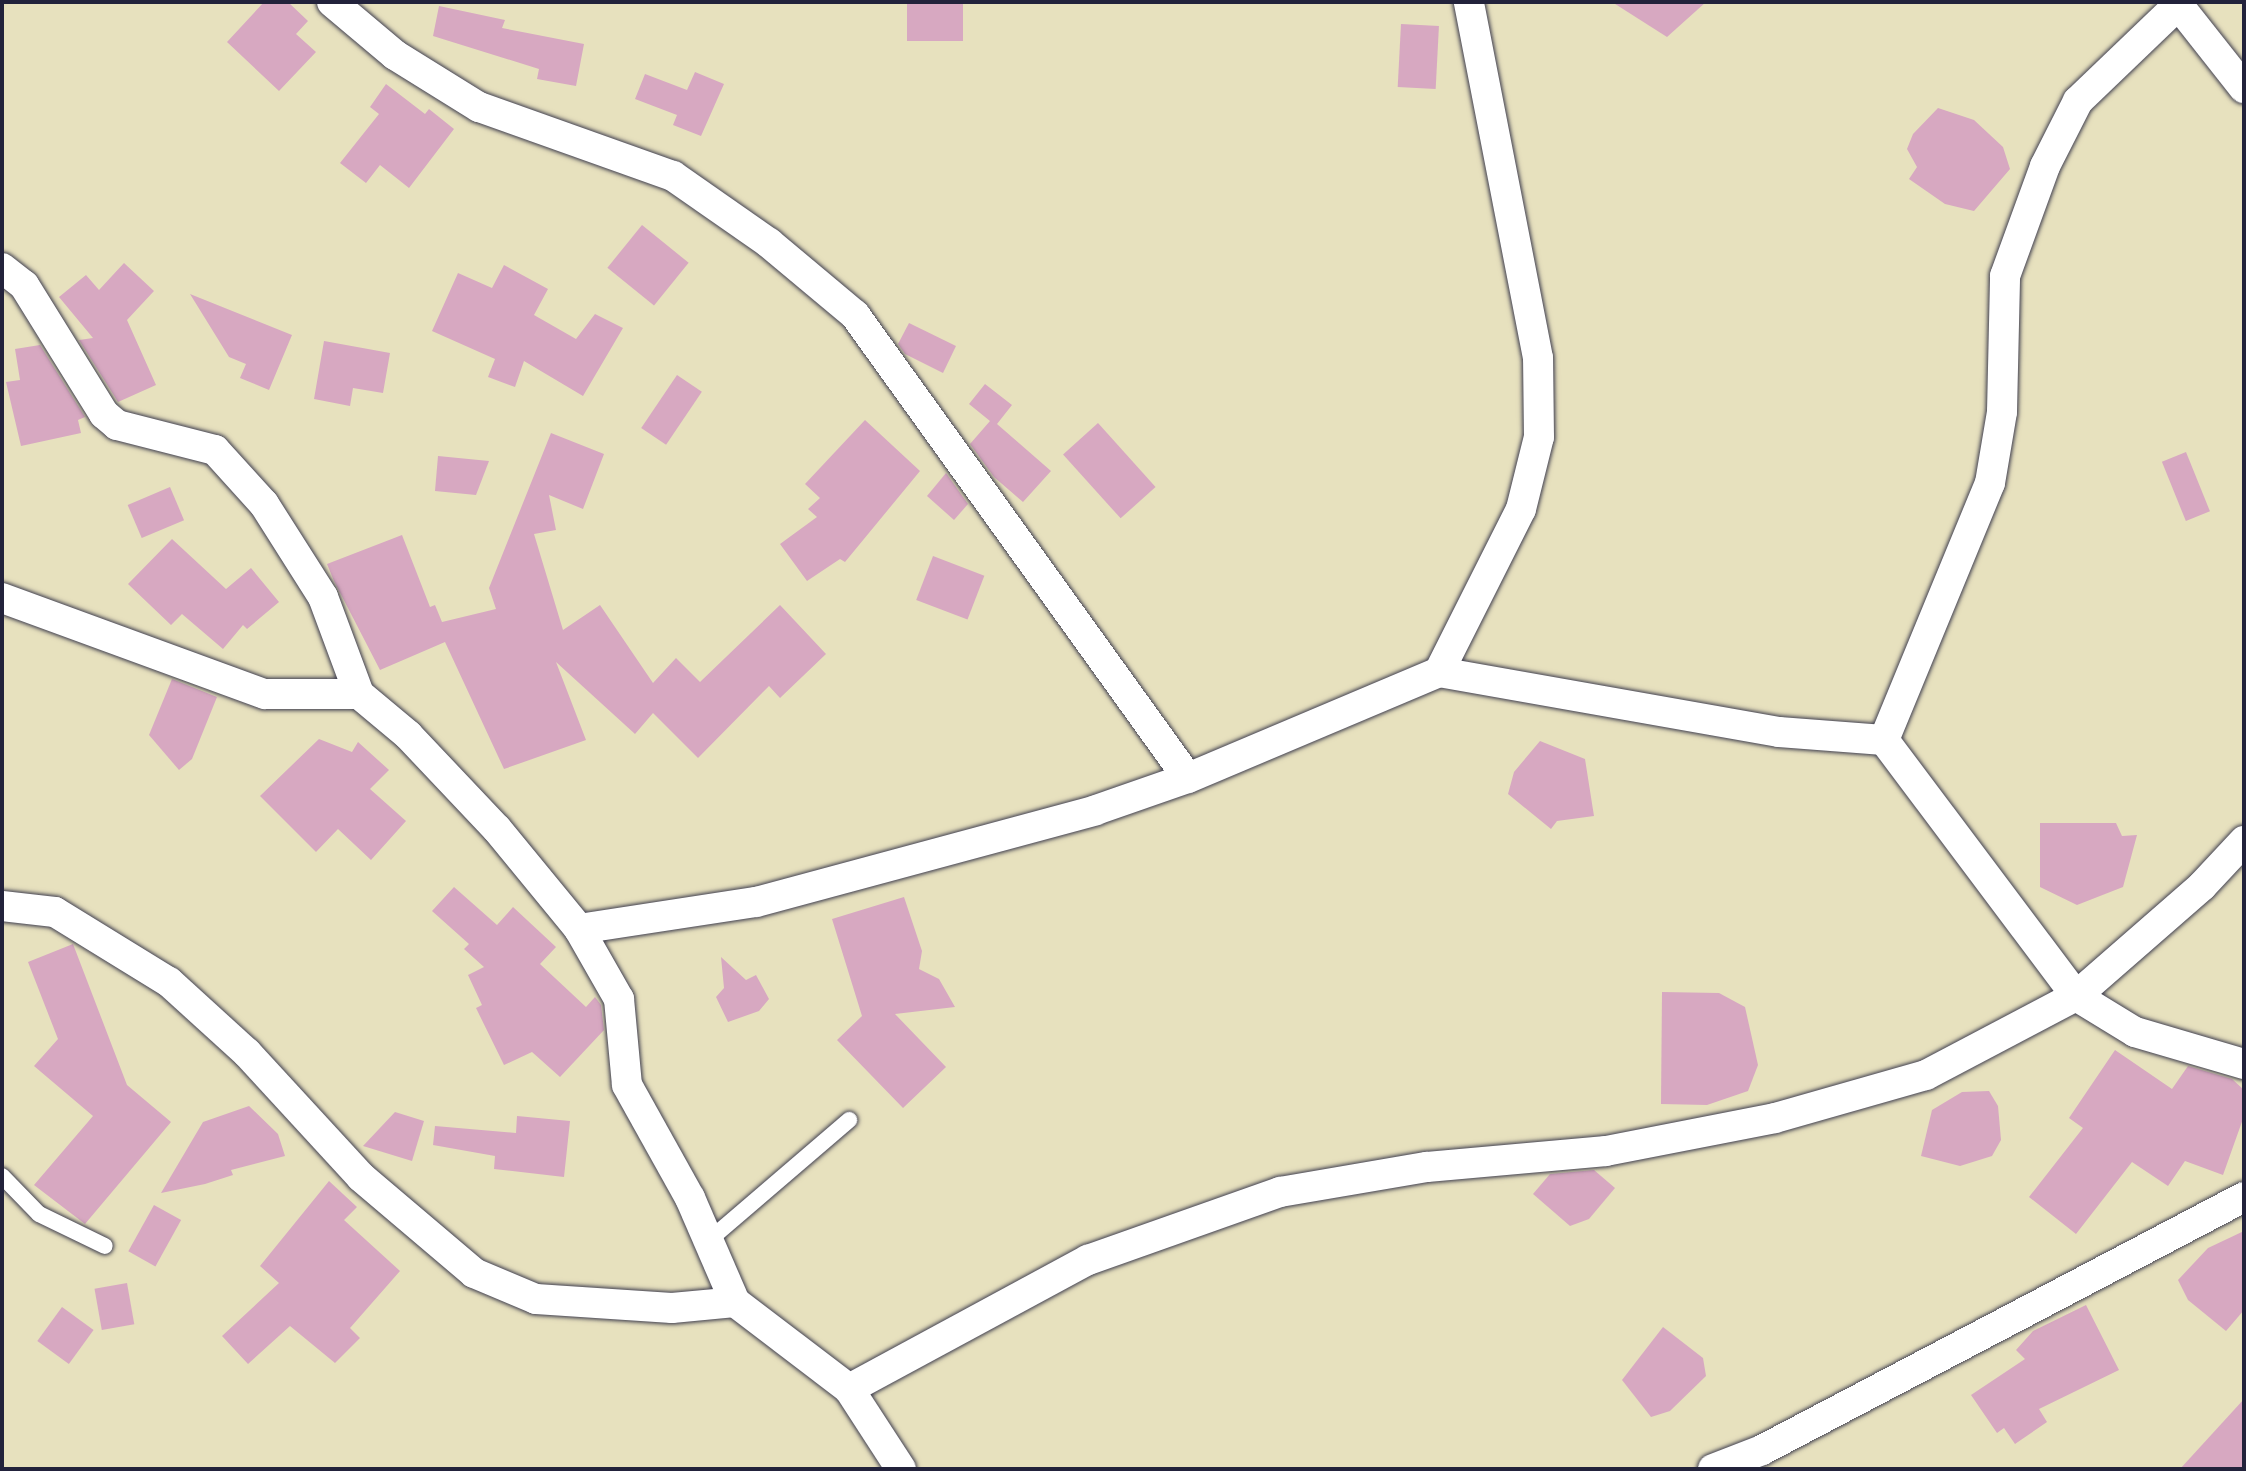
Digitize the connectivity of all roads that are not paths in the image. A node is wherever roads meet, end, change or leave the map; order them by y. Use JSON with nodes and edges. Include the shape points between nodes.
{"nodes":[{"id":1,"x":332,"y":2,"type":"edge"},
{"id":2,"x":1469,"y":2,"type":"edge"},
{"id":3,"x":2177,"y":4,"type":"edge"},
{"id":4,"x":2244,"y":88,"type":"edge"},
{"id":5,"x":2,"y":268,"type":"edge"},
{"id":6,"x":2,"y":598,"type":"edge"},
{"id":7,"x":1439,"y":672,"type":"junction"},
{"id":8,"x":359,"y":694,"type":"junction"},
{"id":9,"x":1884,"y":740,"type":"junction"},
{"id":10,"x":1188,"y":778,"type":"junction"},
{"id":11,"x":2244,"y":841,"type":"edge"},
{"id":12,"x":2,"y":906,"type":"edge"},
{"id":13,"x":579,"y":929,"type":"junction"},
{"id":14,"x":2076,"y":996,"type":"junction"},
{"id":15,"x":2244,"y":1064,"type":"edge"},
{"id":16,"x":849,"y":1120,"type":"dead end"},
{"id":17,"x":2,"y":1176,"type":"edge"},
{"id":18,"x":2244,"y":1197,"type":"edge"},
{"id":19,"x":708,"y":1241,"type":"junction"},
{"id":20,"x":105,"y":1246,"type":"dead end"},
{"id":21,"x":735,"y":1302,"type":"junction"},
{"id":22,"x":849,"y":1389,"type":"junction"},
{"id":23,"x":901,"y":1469,"type":"edge"},
{"id":24,"x":1713,"y":1469,"type":"edge"}],
"edges":[{"from":1,"to":10,"type":"street","via":[[395,55],[479,107],[673,176],[769,243],[855,315]]},
{"from":2,"to":7,"type":"street","via":[[1538,358],[1539,437],[1521,509]]},
{"from":3,"to":4,"type":"street"},
{"from":3,"to":9,"type":"street","via":[[2078,101],[2045,166],[2005,276],[2002,412],[1990,483]]},
{"from":5,"to":8,"type":"street","via":[[24,285],[104,414],[117,425],[215,450],[264,504],[323,597]]},
{"from":6,"to":8,"type":"street","via":[[265,694]]},
{"from":7,"to":9,"type":"street","via":[[1779,732]]},
{"from":7,"to":10,"type":"street"},
{"from":8,"to":13,"type":"street","via":[[408,735],[487,819]]},
{"from":9,"to":14,"type":"street"},
{"from":10,"to":13,"type":"street","via":[[1096,810],[756,902]]},
{"from":11,"to":14,"type":"street","via":[[2202,886]]},
{"from":12,"to":21,"type":"street","via":[[55,912],[169,982],[247,1053],[361,1177],[474,1273],[536,1299],[672,1308]]},
{"from":13,"to":19,"type":"street","via":[[619,999],[627,1085]]},
{"from":14,"to":15,"type":"street","via":[[2135,1032]]},
{"from":14,"to":22,"type":"street","via":[[1926,1075],[1775,1118],[1606,1151],[1427,1167],[1280,1192],[1088,1260]]},
{"from":16,"to":19,"type":"lane"},
{"from":17,"to":20,"type":"lane","via":[[39,1214]]},
{"from":18,"to":24,"type":"street","via":[[1762,1450]]},
{"from":19,"to":21,"type":"street"},
{"from":21,"to":22,"type":"street"},
{"from":22,"to":23,"type":"street"}]}
